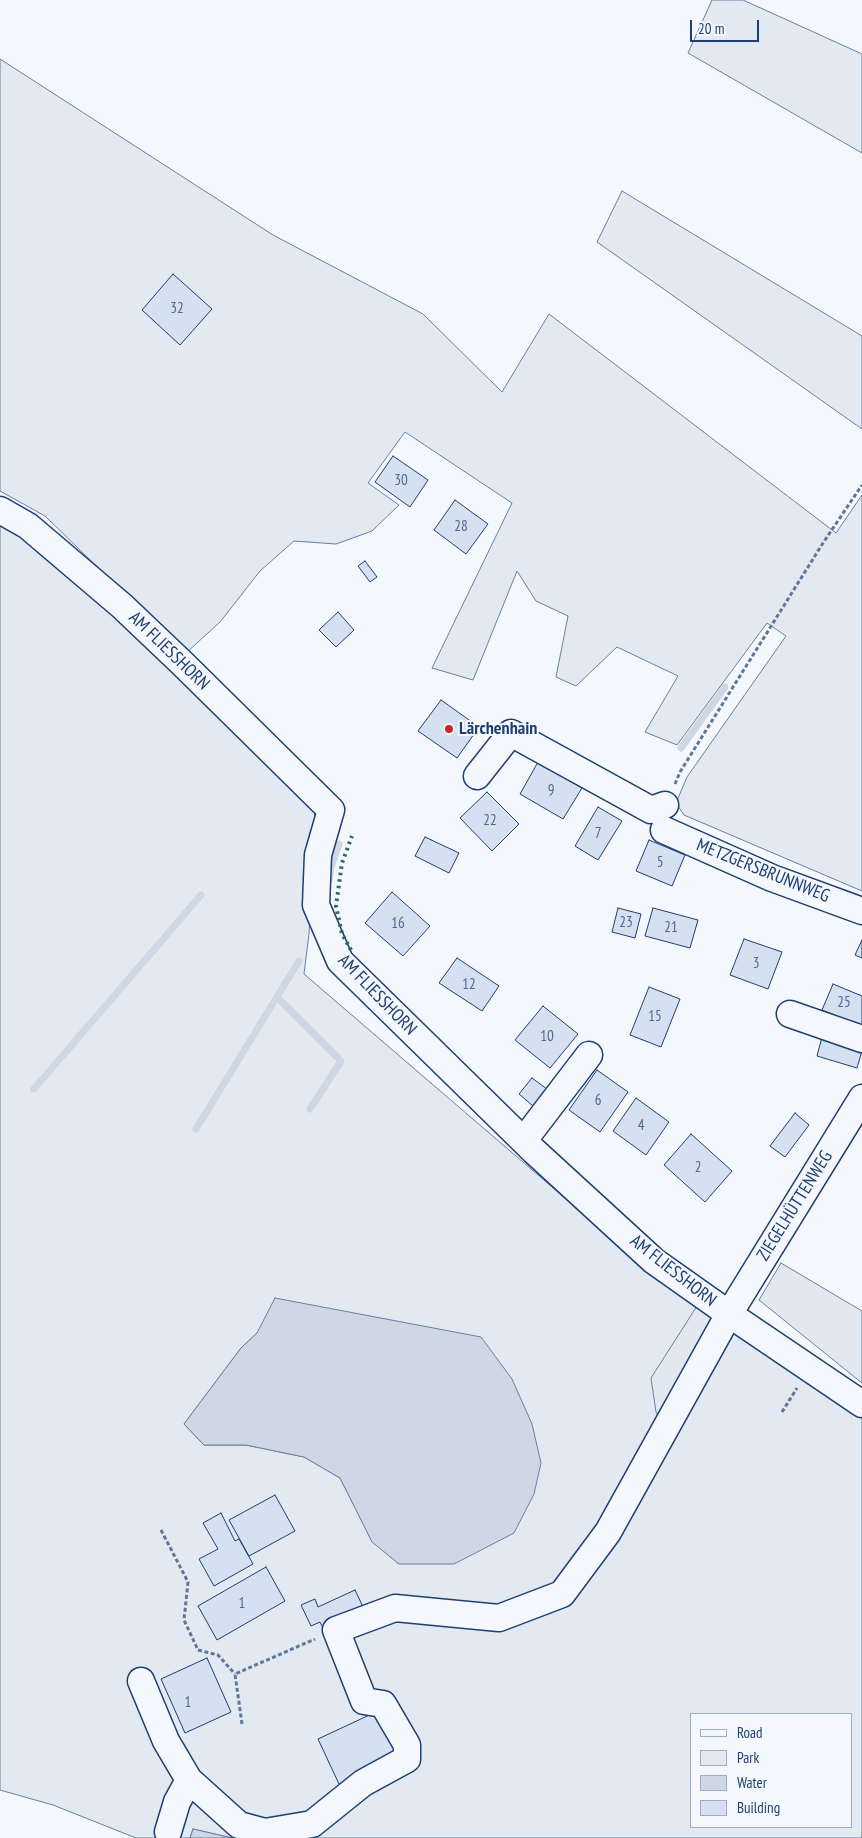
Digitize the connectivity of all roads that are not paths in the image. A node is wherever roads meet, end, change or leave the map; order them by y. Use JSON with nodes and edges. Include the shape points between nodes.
{"nodes":[{"id":1,"x":0,"y":510,"type":"edge"},
{"id":2,"x":477,"y":776,"type":"dead end"},
{"id":3,"x":862,"y":911,"type":"edge"},
{"id":4,"x":790,"y":1014,"type":"dead end"},
{"id":5,"x":862,"y":1039,"type":"edge"},
{"id":6,"x":589,"y":1056,"type":"dead end"},
{"id":7,"x":862,"y":1098,"type":"edge"},
{"id":8,"x":524,"y":1140,"type":"junction"},
{"id":9,"x":729,"y":1314,"type":"junction"},
{"id":10,"x":862,"y":1404,"type":"edge"},
{"id":11,"x":141,"y":1681,"type":"dead end"},
{"id":12,"x":189,"y":1780,"type":"junction"},
{"id":13,"x":168,"y":1832,"type":"dead end"}],
"edges":[{"from":1,"to":8,"type":"street","name":"AM FLIESSHORN","via":[[28,526],[122,606],[331,810],[318,855],[316,905],[340,961]]},
{"from":2,"to":3,"type":"street","name":"METZGERSBRUNNWEG","via":[[511,733],[772,878]]},
{"from":4,"to":5,"type":"street"},
{"from":6,"to":8,"type":"street"},
{"from":7,"to":9,"type":"street","name":"ZIEGELHÜTTENWEG"},
{"from":8,"to":9,"type":"street","name":"AM FLIESSHORN","via":[[654,1261]]},
{"from":9,"to":10,"type":"street","name":"AM FLIESSHORN"},
{"from":9,"to":12,"type":"street","name":"AM FLIESSHORN","via":[[608,1532],[562,1594],[499,1618],[395,1608],[336,1630],[364,1701],[383,1704],[407,1745],[407,1759],[363,1783],[312,1824],[266,1832],[239,1825]]},
{"from":11,"to":12,"type":"street","via":[[166,1741]]},
{"from":12,"to":13,"type":"street","via":[[177,1802]]}]}
